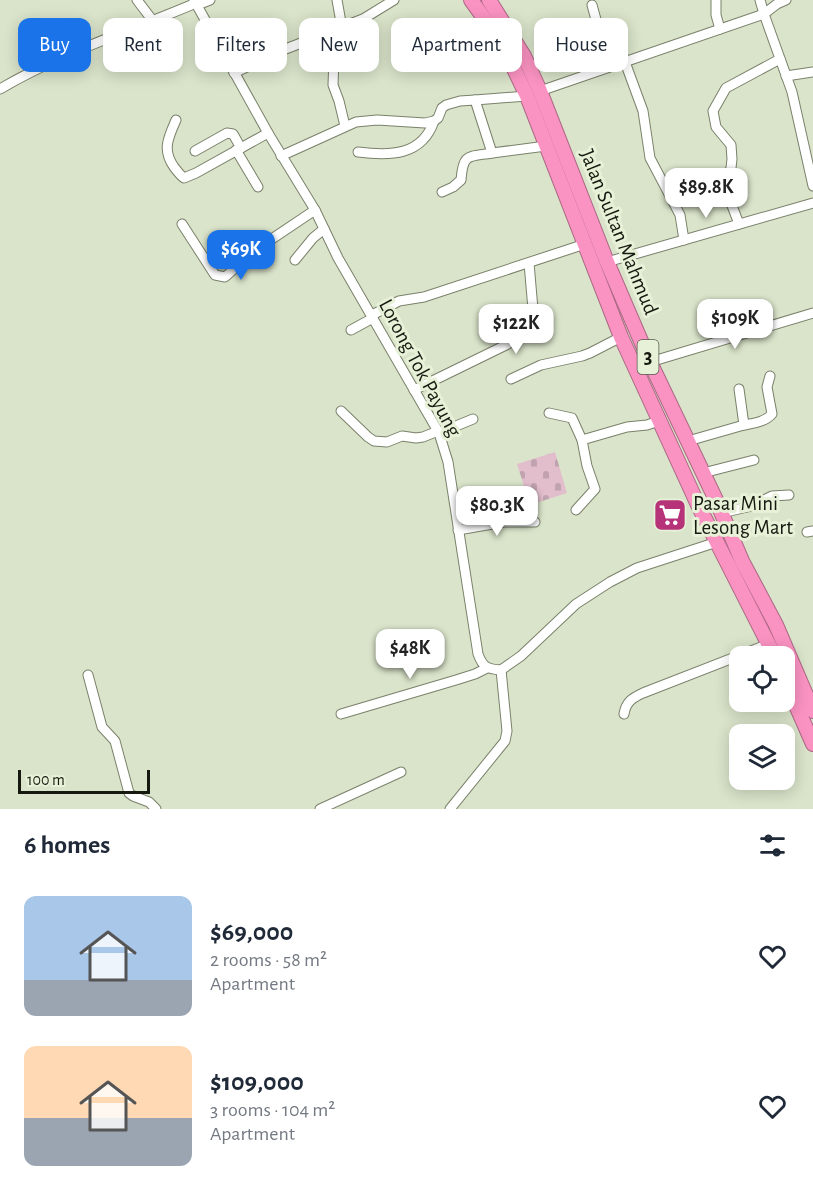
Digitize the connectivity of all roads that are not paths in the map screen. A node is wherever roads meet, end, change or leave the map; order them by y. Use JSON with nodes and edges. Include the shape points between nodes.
{"nodes":[{"id":1,"x":137,"y":0,"type":"edge"},
{"id":2,"x":210,"y":0,"type":"edge"},
{"id":3,"x":337,"y":0,"type":"edge"},
{"id":4,"x":394,"y":0,"type":"edge"},
{"id":5,"x":471,"y":0,"type":"edge"},
{"id":6,"x":489,"y":0,"type":"edge"},
{"id":7,"x":716,"y":0,"type":"edge"},
{"id":8,"x":760,"y":0,"type":"edge"},
{"id":9,"x":786,"y":0,"type":"edge"},
{"id":10,"x":195,"y":3,"type":"edge"},
{"id":11,"x":592,"y":5,"type":"dead end"},
{"id":12,"x":764,"y":14,"type":"junction"},
{"id":13,"x":151,"y":18,"type":"edge"},
{"id":14,"x":160,"y":18,"type":"edge"},
{"id":15,"x":338,"y":18,"type":"edge"},
{"id":16,"x":365,"y":18,"type":"edge"},
{"id":17,"x":596,"y":18,"type":"edge"},
{"id":18,"x":720,"y":29,"type":"junction"},
{"id":19,"x":103,"y":41,"type":"edge"},
{"id":20,"x":299,"y":44,"type":"edge"},
{"id":21,"x":780,"y":59,"type":"junction"},
{"id":22,"x":628,"y":61,"type":"edge"},
{"id":23,"x":628,"y":70,"type":"edge"},
{"id":24,"x":334,"y":72,"type":"edge"},
{"id":25,"x":594,"y":72,"type":"edge"},
{"id":26,"x":813,"y":72,"type":"edge"},
{"id":27,"x":234,"y":73,"type":"junction"},
{"id":28,"x":786,"y":76,"type":"junction"},
{"id":29,"x":0,"y":89,"type":"edge"},
{"id":30,"x":533,"y":93,"type":"junction"},
{"id":31,"x":475,"y":100,"type":"junction"},
{"id":32,"x":176,"y":120,"type":"dead end"},
{"id":33,"x":434,"y":121,"type":"junction"},
{"id":34,"x":345,"y":126,"type":"junction"},
{"id":35,"x":268,"y":133,"type":"junction"},
{"id":36,"x":546,"y":146,"type":"junction"},
{"id":37,"x":238,"y":149,"type":"junction"},
{"id":38,"x":195,"y":151,"type":"dead end"},
{"id":39,"x":358,"y":152,"type":"dead end"},
{"id":40,"x":492,"y":153,"type":"junction"},
{"id":41,"x":281,"y":156,"type":"junction"},
{"id":42,"x":812,"y":175,"type":"edge"},
{"id":43,"x":813,"y":186,"type":"edge"},
{"id":44,"x":258,"y":187,"type":"dead end"},
{"id":45,"x":442,"y":192,"type":"dead end"},
{"id":46,"x":813,"y":203,"type":"edge"},
{"id":47,"x":315,"y":210,"type":"junction"},
{"id":48,"x":182,"y":224,"type":"dead end"},
{"id":49,"x":739,"y":224,"type":"junction"},
{"id":50,"x":324,"y":229,"type":"junction"},
{"id":51,"x":684,"y":240,"type":"junction"},
{"id":52,"x":585,"y":244,"type":"junction"},
{"id":53,"x":295,"y":260,"type":"dead end"},
{"id":54,"x":528,"y":262,"type":"junction"},
{"id":55,"x":607,"y":262,"type":"junction"},
{"id":56,"x":813,"y":313,"type":"edge"},
{"id":57,"x":373,"y":316,"type":"junction"},
{"id":58,"x":351,"y":330,"type":"dead end"},
{"id":59,"x":621,"y":337,"type":"junction"},
{"id":60,"x":650,"y":362,"type":"junction"},
{"id":61,"x":770,"y":376,"type":"dead end"},
{"id":62,"x":512,"y":379,"type":"dead end"},
{"id":63,"x":739,"y":389,"type":"dead end"},
{"id":64,"x":414,"y":390,"type":"junction"},
{"id":65,"x":341,"y":411,"type":"dead end"},
{"id":66,"x":549,"y":413,"type":"dead end"},
{"id":67,"x":472,"y":419,"type":"dead end"},
{"id":68,"x":659,"y":421,"type":"junction"},
{"id":69,"x":744,"y":425,"type":"junction"},
{"id":70,"x":439,"y":432,"type":"junction"},
{"id":71,"x":582,"y":440,"type":"junction"},
{"id":72,"x":688,"y":441,"type":"junction"},
{"id":73,"x":754,"y":460,"type":"dead end"},
{"id":74,"x":703,"y":473,"type":"junction"},
{"id":75,"x":789,"y":495,"type":"dead end"},
{"id":76,"x":699,"y":507,"type":"junction"},
{"id":77,"x":719,"y":507,"type":"junction"},
{"id":78,"x":576,"y":510,"type":"dead end"},
{"id":79,"x":536,"y":522,"type":"dead end"},
{"id":80,"x":458,"y":530,"type":"junction"},
{"id":81,"x":717,"y":542,"type":"junction"},
{"id":82,"x":769,"y":644,"type":"joint"},
{"id":83,"x":487,"y":668,"type":"junction"},
{"id":84,"x":501,"y":670,"type":"junction"},
{"id":85,"x":88,"y":675,"type":"dead end"},
{"id":86,"x":795,"y":703,"type":"edge"},
{"id":87,"x":813,"y":711,"type":"edge"},
{"id":88,"x":341,"y":714,"type":"dead end"},
{"id":89,"x":624,"y":714,"type":"dead end"},
{"id":90,"x":813,"y":744,"type":"edge"},
{"id":91,"x":401,"y":772,"type":"dead end"},
{"id":92,"x":156,"y":809,"type":"edge"},
{"id":93,"x":320,"y":809,"type":"edge"},
{"id":94,"x":450,"y":809,"type":"edge"}],
"edges":[{"from":1,"to":13,"type":"street"},
{"from":2,"to":10,"type":"street"},
{"from":3,"to":15,"type":"street"},
{"from":4,"to":16,"type":"street"},
{"from":5,"to":30,"type":"highway","name":"Jalan Sultan Mahmud","number":"3"},
{"from":6,"to":30,"type":"highway","name":"Jalan Sultan Mahmud","number":"3","via":[[524,56]]},
{"from":7,"to":18,"type":"street"},
{"from":8,"to":12,"type":"street"},
{"from":9,"to":12,"type":"street"},
{"from":10,"to":14,"type":"street"},
{"from":10,"to":27,"type":"street","name":"Lorong Tok Payung"},
{"from":11,"to":17,"type":"street"},
{"from":12,"to":18,"type":"street"},
{"from":12,"to":21,"type":"street"},
{"from":18,"to":22,"type":"street"},
{"from":19,"to":29,"type":"street"},
{"from":20,"to":27,"type":"street"},
{"from":21,"to":28,"type":"street"},
{"from":21,"to":49,"type":"street","via":[[726,88],[713,111],[716,127],[730,145],[732,159],[726,190]]},
{"from":23,"to":51,"type":"street","via":[[643,111],[650,158],[680,215]]},
{"from":24,"to":34,"type":"street","via":[[333,86]]},
{"from":25,"to":30,"type":"street"},
{"from":26,"to":28,"type":"street"},
{"from":27,"to":35,"type":"street","name":"Lorong Tok Payung"},
{"from":28,"to":42,"type":"street"},
{"from":30,"to":31,"type":"street"},
{"from":30,"to":36,"type":"highway","name":"Jalan Sultan Mahmud","number":"3"},
{"from":30,"to":55,"type":"highway","name":"Jalan Sultan Mahmud","number":"3"},
{"from":31,"to":33,"type":"street","via":[[446,105]]},
{"from":31,"to":40,"type":"street"},
{"from":32,"to":37,"type":"street","via":[[167,150],[184,178]]},
{"from":33,"to":34,"type":"street","via":[[377,120]]},
{"from":33,"to":39,"type":"street","via":[[426,137],[406,151]]},
{"from":34,"to":41,"type":"street"},
{"from":35,"to":37,"type":"street"},
{"from":35,"to":41,"type":"street","name":"Lorong Tok Payung"},
{"from":36,"to":40,"type":"street"},
{"from":36,"to":52,"type":"highway","name":"Jalan Sultan Mahmud","number":"3"},
{"from":37,"to":38,"type":"street","via":[[233,134],[227,134]]},
{"from":37,"to":44,"type":"street"},
{"from":40,"to":45,"type":"street","via":[[465,160],[462,180]]},
{"from":41,"to":47,"type":"street","name":"Lorong Tok Payung"},
{"from":42,"to":43,"type":"street"},
{"from":46,"to":49,"type":"street"},
{"from":47,"to":48,"type":"street","via":[[225,277],[215,275]]},
{"from":47,"to":50,"type":"street","name":"Lorong Tok Payung"},
{"from":49,"to":51,"type":"street"},
{"from":50,"to":53,"type":"street"},
{"from":50,"to":57,"type":"street","name":"Lorong Tok Payung"},
{"from":51,"to":55,"type":"street"},
{"from":52,"to":54,"type":"street"},
{"from":52,"to":59,"type":"highway","name":"Jalan Sultan Mahmud","number":"3"},
{"from":54,"to":57,"type":"street","via":[[424,297],[399,301]]},
{"from":54,"to":64,"type":"street","via":[[534,321],[508,344]]},
{"from":55,"to":60,"type":"highway","name":"Jalan Sultan Mahmud","number":"3"},
{"from":56,"to":60,"type":"street"},
{"from":57,"to":58,"type":"street"},
{"from":57,"to":64,"type":"street","name":"Lorong Tok Payung"},
{"from":59,"to":62,"type":"street","via":[[582,356],[541,365]]},
{"from":59,"to":68,"type":"highway","name":"Jalan Sultan Mahmud","number":"3"},
{"from":60,"to":72,"type":"highway","name":"Jalan Sultan Mahmud","number":"3"},
{"from":61,"to":69,"type":"street","via":[[767,387],[772,414]]},
{"from":63,"to":69,"type":"street"},
{"from":64,"to":70,"type":"street","name":"Lorong Tok Payung"},
{"from":65,"to":70,"type":"street","via":[[374,441]]},
{"from":66,"to":71,"type":"street","via":[[572,418]]},
{"from":67,"to":70,"type":"street"},
{"from":68,"to":71,"type":"street"},
{"from":68,"to":76,"type":"highway","name":"Jalan Sultan Mahmud","number":"3"},
{"from":69,"to":72,"type":"street"},
{"from":70,"to":80,"type":"street","name":"Lorong Tok Payung","via":[[448,462]]},
{"from":71,"to":78,"type":"street","via":[[595,489]]},
{"from":72,"to":74,"type":"highway","name":"Jalan Sultan Mahmud","number":"3"},
{"from":73,"to":74,"type":"street"},
{"from":74,"to":77,"type":"highway","name":"Jalan Sultan Mahmud","number":"3"},
{"from":75,"to":77,"type":"street","via":[[772,496],[752,506]]},
{"from":76,"to":77,"type":"highway"},
{"from":76,"to":81,"type":"highway","name":"Jalan Sultan Mahmud","number":"3"},
{"from":77,"to":87,"type":"highway","name":"Jalan Sultan Mahmud","number":"3"},
{"from":79,"to":80,"type":"street","via":[[504,522]]},
{"from":80,"to":83,"type":"street","name":"Lorong Tok Payung","via":[[478,654]]},
{"from":81,"to":82,"type":"highway","name":"Jalan Sultan Mahmud","number":"3"},
{"from":81,"to":84,"type":"street","via":[[637,568],[610,582],[576,604]]},
{"from":82,"to":89,"type":"street","via":[[643,693],[630,700]]},
{"from":83,"to":84,"type":"street"},
{"from":83,"to":88,"type":"street"},
{"from":84,"to":94,"type":"street","via":[[505,741]]},
{"from":85,"to":92,"type":"street","via":[[102,727],[115,741],[129,793]]},
{"from":86,"to":90,"type":"highway"},
{"from":91,"to":93,"type":"street"}]}
